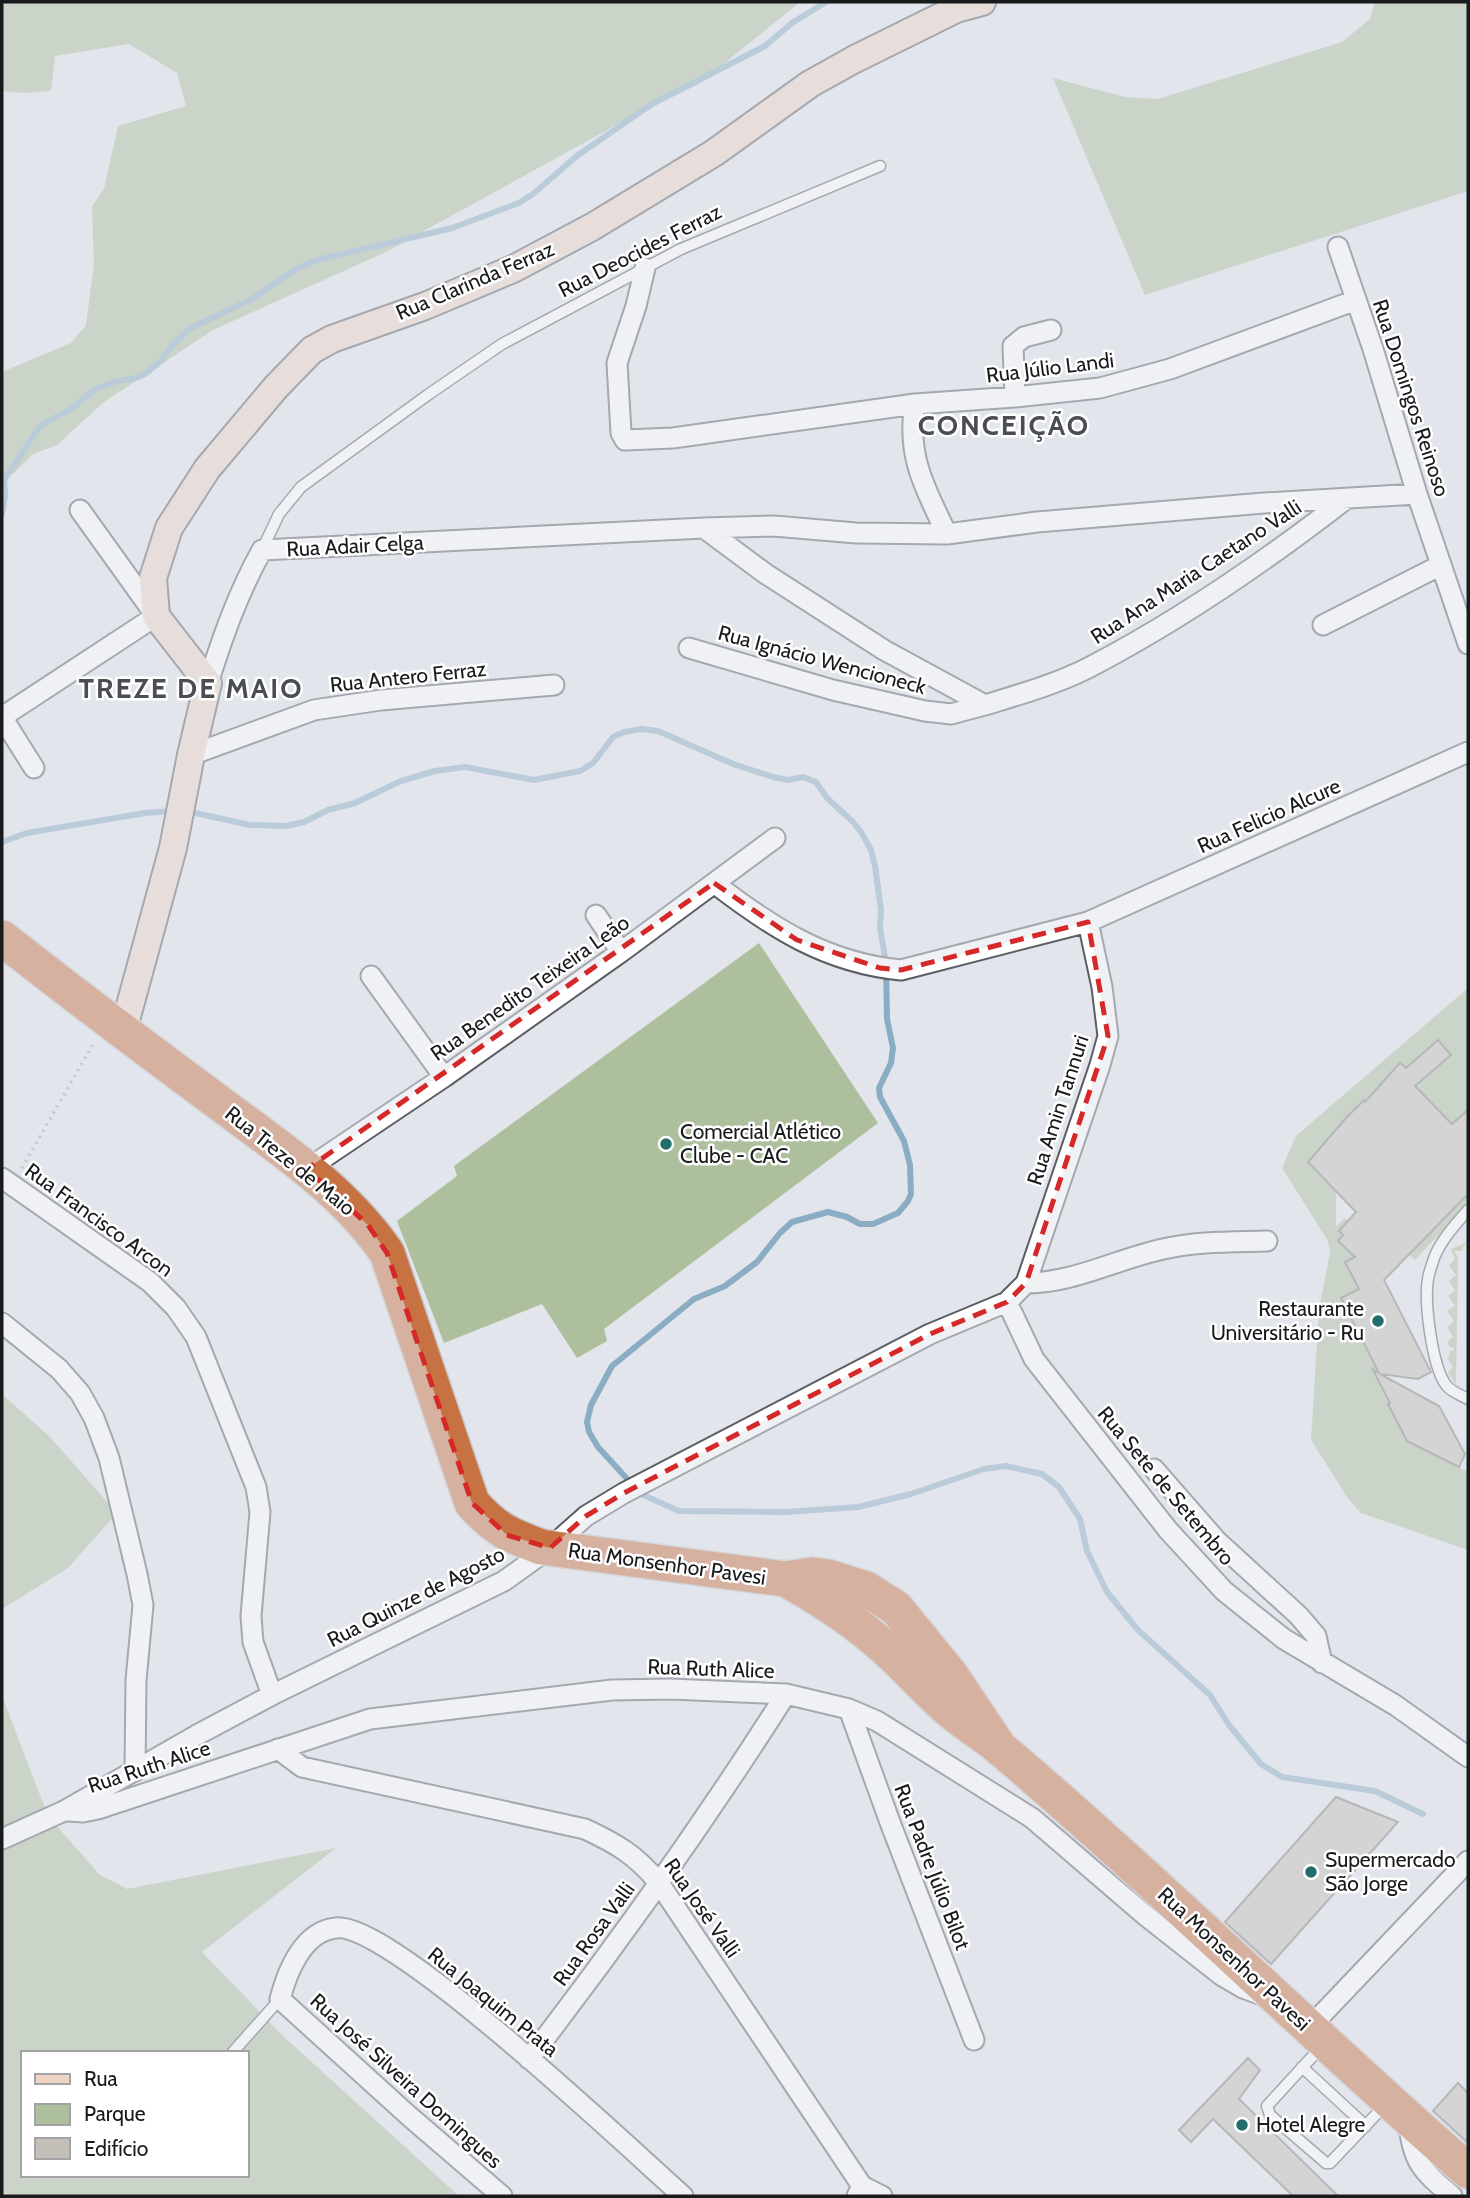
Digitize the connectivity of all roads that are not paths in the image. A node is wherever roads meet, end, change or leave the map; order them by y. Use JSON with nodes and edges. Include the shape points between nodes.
{"nodes":[{"id":1,"x":982,"y":2,"type":"edge"},
{"id":2,"x":880,"y":166,"type":"dead end"},
{"id":3,"x":1338,"y":247,"type":"dead end"},
{"id":4,"x":645,"y":268,"type":"junction"},
{"id":5,"x":1356,"y":300,"type":"junction"},
{"id":6,"x":1051,"y":330,"type":"dead end"},
{"id":7,"x":1015,"y":397,"type":"junction"},
{"id":8,"x":915,"y":404,"type":"junction"},
{"id":9,"x":1417,"y":494,"type":"junction"},
{"id":10,"x":1346,"y":499,"type":"junction"},
{"id":11,"x":80,"y":510,"type":"dead end"},
{"id":12,"x":704,"y":528,"type":"junction"},
{"id":13,"x":947,"y":534,"type":"junction"},
{"id":14,"x":262,"y":551,"type":"junction"},
{"id":15,"x":1441,"y":565,"type":"junction"},
{"id":16,"x":156,"y":616,"type":"junction"},
{"id":17,"x":1324,"y":625,"type":"dead end"},
{"id":18,"x":1468,"y":643,"type":"edge"},
{"id":19,"x":689,"y":648,"type":"dead end"},
{"id":20,"x":208,"y":682,"type":"junction"},
{"id":21,"x":554,"y":685,"type":"dead end"},
{"id":22,"x":985,"y":705,"type":"junction"},
{"id":23,"x":1468,"y":751,"type":"edge"},
{"id":24,"x":191,"y":755,"type":"junction"},
{"id":25,"x":34,"y":768,"type":"dead end"},
{"id":26,"x":775,"y":838,"type":"dead end"},
{"id":27,"x":714,"y":883,"type":"junction"},
{"id":28,"x":596,"y":915,"type":"dead end"},
{"id":29,"x":1087,"y":922,"type":"junction"},
{"id":30,"x":2,"y":938,"type":"edge"},
{"id":31,"x":621,"y":952,"type":"junction"},
{"id":32,"x":371,"y":976,"type":"dead end"},
{"id":33,"x":115,"y":1026,"type":"junction"},
{"id":34,"x":444,"y":1077,"type":"junction"},
{"id":35,"x":307,"y":1169,"type":"junction"},
{"id":36,"x":7,"y":1181,"type":"edge"},
{"id":37,"x":1468,"y":1210,"type":"edge"},
{"id":38,"x":1267,"y":1241,"type":"dead end"},
{"id":39,"x":1026,"y":1283,"type":"junction"},
{"id":40,"x":1007,"y":1302,"type":"junction"},
{"id":41,"x":2,"y":1323,"type":"edge"},
{"id":42,"x":1468,"y":1399,"type":"edge"},
{"id":43,"x":1154,"y":1469,"type":"dead end"},
{"id":44,"x":550,"y":1548,"type":"junction"},
{"id":45,"x":1322,"y":1663,"type":"junction"},
{"id":46,"x":786,"y":1694,"type":"junction"},
{"id":47,"x":272,"y":1695,"type":"junction"},
{"id":48,"x":849,"y":1709,"type":"junction"},
{"id":49,"x":278,"y":1749,"type":"junction"},
{"id":50,"x":1468,"y":1757,"type":"edge"},
{"id":51,"x":135,"y":1771,"type":"junction"},
{"id":52,"x":64,"y":1811,"type":"junction"},
{"id":53,"x":2,"y":1839,"type":"edge"},
{"id":54,"x":1468,"y":1861,"type":"edge"},
{"id":55,"x":659,"y":1883,"type":"junction"},
{"id":56,"x":280,"y":1999,"type":"junction"},
{"id":57,"x":1278,"y":2001,"type":"junction"},
{"id":58,"x":974,"y":2040,"type":"dead end"},
{"id":59,"x":1312,"y":2046,"type":"junction"},
{"id":60,"x":234,"y":2051,"type":"edge"},
{"id":61,"x":529,"y":2059,"type":"junction"},
{"id":62,"x":1387,"y":2115,"type":"junction"},
{"id":63,"x":1468,"y":2171,"type":"edge"},
{"id":64,"x":859,"y":2191,"type":"edge"},
{"id":65,"x":502,"y":2196,"type":"edge"},
{"id":66,"x":682,"y":2196,"type":"edge"},
{"id":67,"x":882,"y":2196,"type":"edge"},
{"id":68,"x":1451,"y":2196,"type":"edge"}],
"edges":[{"from":1,"to":16,"type":"street","name":"Rua Clarinda Ferraz","via":[[956,9],[820,78],[713,153],[513,269],[312,350],[207,469],[169,528],[153,578]]},
{"from":2,"to":4,"type":"lane","name":"Rua Deocides Ferraz","via":[[749,219]]},
{"from":3,"to":5,"type":"street","name":"Rua Domingos Reinoso"},
{"from":4,"to":8,"type":"street","name":"Rua Júlio Landi","via":[[617,363],[619,425],[625,440],[673,438]]},
{"from":4,"to":14,"type":"lane","name":"Rua Deocides Ferraz","via":[[502,344],[301,487],[279,514]]},
{"from":5,"to":7,"type":"street","name":"Rua Júlio Landi","via":[[1158,372],[1100,388]]},
{"from":5,"to":9,"type":"street","name":"Rua Domingos Reinoso"},
{"from":6,"to":7,"type":"street","via":[[1024,337],[1013,346]]},
{"from":7,"to":8,"type":"street","name":"Rua Júlio Landi"},
{"from":8,"to":13,"type":"street","via":[[911,426],[918,472]]},
{"from":9,"to":10,"type":"street"},
{"from":9,"to":15,"type":"street","name":"Rua Domingos Reinoso"},
{"from":10,"to":13,"type":"street","via":[[1037,522]]},
{"from":10,"to":22,"type":"street","name":"Rua Ana Maria Caetano Valli","via":[[1285,546],[1163,625],[1089,667]]},
{"from":11,"to":16,"type":"street"},
{"from":12,"to":13,"type":"street","via":[[774,526]]},
{"from":12,"to":14,"type":"street","name":"Rua Adair Celga"},
{"from":12,"to":22,"type":"street","via":[[884,650]]},
{"from":14,"to":20,"type":"street","name":"Rua Adair Celga","via":[[243,585]]},
{"from":15,"to":17,"type":"street"},
{"from":15,"to":18,"type":"street","name":"Rua Domingos Reinoso"},
{"from":16,"to":20,"type":"street"},
{"from":16,"to":25,"type":"street","via":[[2,717]]},
{"from":19,"to":22,"type":"street","name":"Rua Ignácio Wencioneck","via":[[925,711],[951,714]]},
{"from":20,"to":24,"type":"street","name":"Rua Adair Celga"},
{"from":21,"to":24,"type":"street","name":"Rua Antero Ferraz","via":[[314,710]]},
{"from":23,"to":29,"type":"street","name":"Rua Felicio Alcure"},
{"from":24,"to":33,"type":"street","name":"Rua Adair Celga","via":[[177,827]]},
{"from":26,"to":27,"type":"street","name":"Rua Benedito Teixeira Leão"},
{"from":27,"to":29,"type":"street","name":"Rua Felicio Alcure","via":[[797,940],[880,968],[901,970]]},
{"from":27,"to":31,"type":"street","name":"Rua Benedito Teixeira Leão"},
{"from":28,"to":31,"type":"street"},
{"from":29,"to":39,"type":"street","name":"Rua Amin Tannuri","via":[[1108,1036]]},
{"from":30,"to":33,"type":"highway","name":"Rua Treze de Maio"},
{"from":31,"to":34,"type":"street","name":"Rua Benedito Teixeira Leão"},
{"from":32,"to":34,"type":"street"},
{"from":33,"to":35,"type":"highway","name":"Rua Treze de Maio"},
{"from":34,"to":35,"type":"street","name":"Rua Benedito Teixeira Leão"},
{"from":35,"to":44,"type":"highway","name":"Rua Treze de Maio","via":[[368,1226],[387,1253],[472,1503],[506,1535]]},
{"from":36,"to":47,"type":"street","name":"Rua Francisco Arcon","via":[[150,1282],[196,1337],[256,1487],[260,1512],[253,1642]]},
{"from":37,"to":42,"type":"lane","via":[[1435,1255],[1428,1278],[1427,1309],[1442,1378],[1447,1387]]},
{"from":38,"to":39,"type":"street","via":[[1164,1248],[1073,1276]]},
{"from":39,"to":40,"type":"street","name":"Rua Amin Tannuri"},
{"from":40,"to":44,"type":"street","name":"Rua Quinze de Agosto","via":[[930,1334],[624,1493],[586,1516]]},
{"from":40,"to":45,"type":"street","name":"Rua Sete de Setembro","via":[[1034,1360],[1168,1530],[1224,1591]]},
{"from":41,"to":51,"type":"street","via":[[59,1369],[80,1393],[109,1458],[143,1605]]},
{"from":43,"to":45,"type":"street","via":[[1217,1541],[1299,1616],[1316,1636]]},
{"from":44,"to":47,"type":"street","name":"Rua Quinze de Agosto","via":[[504,1581]]},
{"from":44,"to":57,"type":"highway","name":"Rua Monsenhor Pavesi","via":[[785,1579],[864,1630],[900,1638],[956,1716],[999,1747]]},
{"from":45,"to":50,"type":"street","name":"Rua Sete de Setembro","via":[[1395,1705]]},
{"from":46,"to":48,"type":"street","name":"Rua Ruth Alice"},
{"from":46,"to":49,"type":"street","name":"Rua Ruth Alice","via":[[612,1690],[370,1719]]},
{"from":46,"to":55,"type":"street","name":"Rua Rosa Valli"},
{"from":47,"to":51,"type":"street","name":"Rua Quinze de Agosto"},
{"from":48,"to":57,"type":"street","name":"Rua Ruth Alice","via":[[877,1721],[1032,1818],[1221,1975]]},
{"from":48,"to":58,"type":"street","name":"Rua Padre Júlio Bilot"},
{"from":49,"to":52,"type":"street","name":"Rua Ruth Alice","via":[[98,1809]]},
{"from":49,"to":55,"type":"street","name":"Rua José Valli","via":[[302,1767],[585,1829],[619,1844]]},
{"from":51,"to":52,"type":"street","name":"Rua Quinze de Agosto"},
{"from":52,"to":53,"type":"street","name":"Rua Quinze de Agosto"},
{"from":54,"to":59,"type":"street"},
{"from":55,"to":61,"type":"street","name":"Rua Rosa Valli"},
{"from":55,"to":64,"type":"street","name":"Rua José Valli"},
{"from":56,"to":60,"type":"lane"},
{"from":56,"to":61,"type":"street","name":"Rua Joaquim Prata","via":[[287,1973],[307,1944],[325,1930],[355,1930],[442,1986]]},
{"from":56,"to":65,"type":"street","name":"Rua José Silveira Domingues"},
{"from":57,"to":59,"type":"highway","name":"Rua Monsenhor Pavesi"},
{"from":59,"to":62,"type":"highway","name":"Rua Monsenhor Pavesi"},
{"from":59,"to":62,"type":"lane","via":[[1267,2106],[1270,2115],[1326,2163]]},
{"from":61,"to":66,"type":"street","name":"Rua Joaquim Prata"},
{"from":62,"to":63,"type":"highway","name":"Rua Monsenhor Pavesi"},
{"from":62,"to":68,"type":"street","via":[[1430,2177]]},
{"from":64,"to":67,"type":"street"}]}
